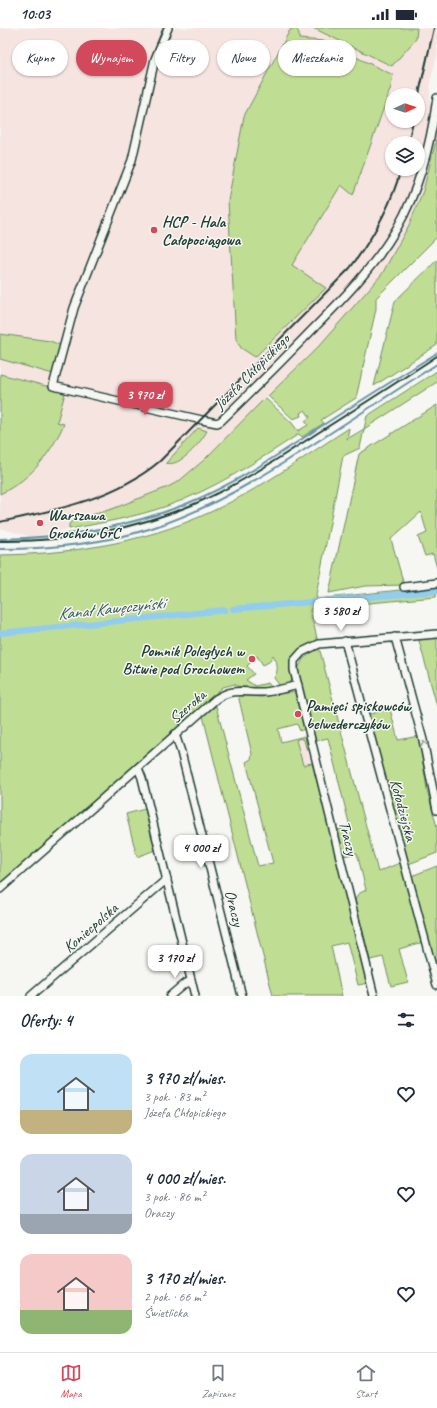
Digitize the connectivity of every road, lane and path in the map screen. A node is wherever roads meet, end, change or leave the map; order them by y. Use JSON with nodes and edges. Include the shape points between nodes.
{"nodes":[{"id":1,"x":168,"y":28,"type":"edge"},
{"id":2,"x":437,"y":98,"type":"edge"},
{"id":3,"x":437,"y":583,"type":"edge"},
{"id":4,"x":404,"y":587,"type":"dead end"},
{"id":5,"x":437,"y":634,"type":"edge"},
{"id":6,"x":395,"y":637,"type":"junction"},
{"id":7,"x":345,"y":641,"type":"junction"},
{"id":8,"x":298,"y":686,"type":"junction"},
{"id":9,"x":175,"y":734,"type":"junction"},
{"id":10,"x":138,"y":768,"type":"junction"},
{"id":11,"x":437,"y":810,"type":"edge"},
{"id":12,"x":167,"y":879,"type":"junction"},
{"id":13,"x":0,"y":889,"type":"edge"},
{"id":14,"x":191,"y":981,"type":"junction"},
{"id":15,"x":437,"y":985,"type":"edge"},
{"id":16,"x":31,"y":996,"type":"edge"},
{"id":17,"x":170,"y":996,"type":"edge"},
{"id":18,"x":195,"y":996,"type":"edge"},
{"id":19,"x":242,"y":996,"type":"edge"},
{"id":20,"x":374,"y":996,"type":"edge"}],
"edges":[{"from":1,"to":2,"type":"street","name":"Józefa Chłopickiego","via":[[155,59],[132,160],[76,302],[53,386],[217,423],[222,421],[353,288],[379,257],[410,201],[423,163]]},
{"from":3,"to":4,"type":"street"},
{"from":5,"to":6,"type":"street"},
{"from":6,"to":7,"type":"street"},
{"from":11,"to":6,"type":"street","one_way":true,"via":[[423,740]]},
{"from":7,"to":8,"type":"street","via":[[319,644],[297,656],[294,665]]},
{"from":7,"to":15,"type":"street","name":"Kołodziejska"},
{"from":8,"to":9,"type":"street","name":"Szeroka","via":[[265,692],[240,690],[226,693]]},
{"from":8,"to":20,"type":"street","name":"Traczy"},
{"from":9,"to":10,"type":"street","name":"Szeroka"},
{"from":9,"to":19,"type":"street","name":"Oraczy"},
{"from":10,"to":12,"type":"street"},
{"from":10,"to":13,"type":"street","name":"Szeroka"},
{"from":12,"to":14,"type":"street"},
{"from":12,"to":16,"type":"street","name":"Koniecpolska"},
{"from":14,"to":17,"type":"street"},
{"from":14,"to":18,"type":"street"}]}
